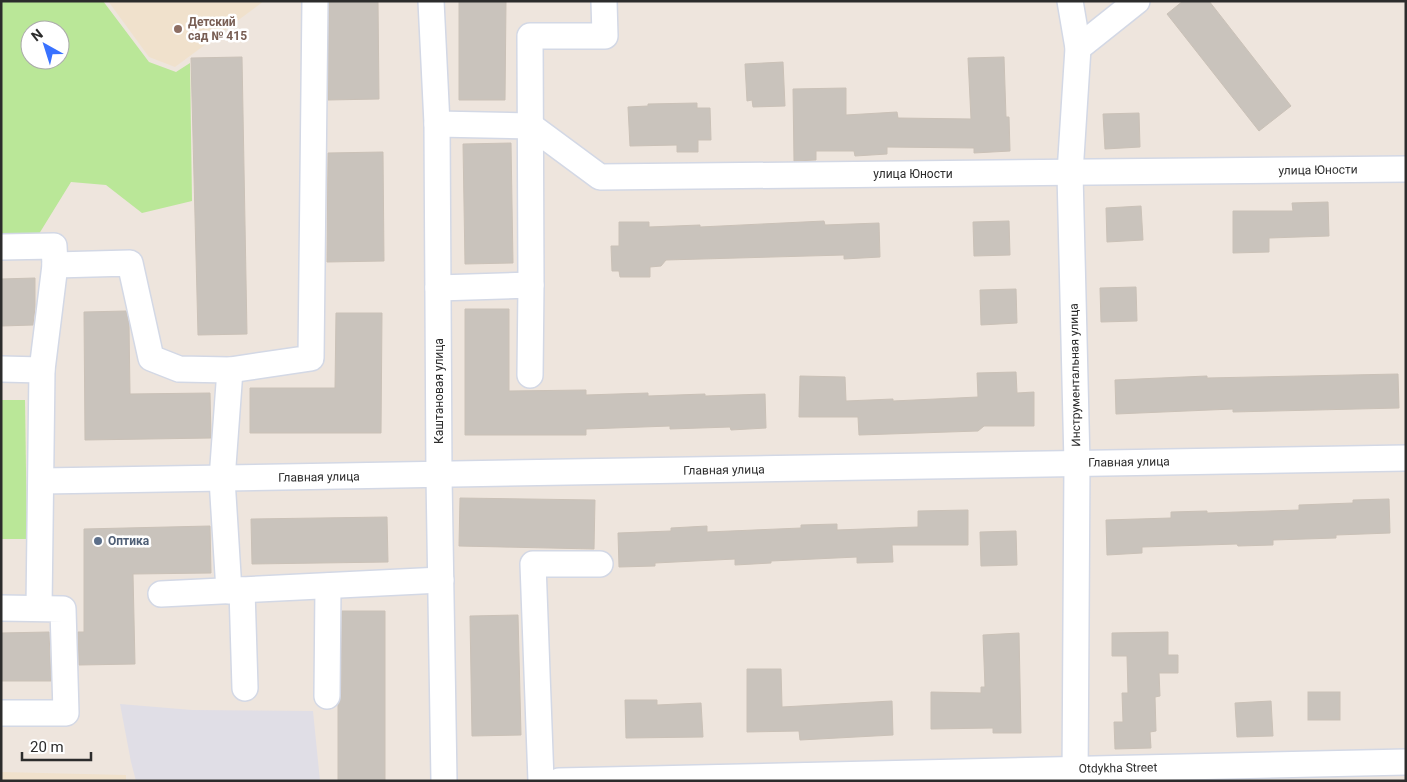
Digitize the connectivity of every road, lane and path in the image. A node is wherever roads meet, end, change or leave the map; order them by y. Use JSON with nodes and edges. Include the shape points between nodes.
{"nodes":[{"id":1,"x":315,"y":1,"type":"edge"},
{"id":2,"x":431,"y":1,"type":"edge"},
{"id":3,"x":604,"y":1,"type":"edge"},
{"id":4,"x":1070,"y":1,"type":"edge"},
{"id":5,"x":1137,"y":1,"type":"edge"},
{"id":6,"x":1078,"y":48,"type":"junction"},
{"id":7,"x":437,"y":124,"type":"junction"},
{"id":8,"x":531,"y":126,"type":"junction"},
{"id":9,"x":1406,"y":169,"type":"edge"},
{"id":10,"x":1070,"y":173,"type":"junction"},
{"id":11,"x":1,"y":247,"type":"edge"},
{"id":12,"x":54,"y":265,"type":"junction"},
{"id":13,"x":531,"y":285,"type":"junction"},
{"id":14,"x":438,"y":288,"type":"junction"},
{"id":15,"x":1,"y":369,"type":"edge"},
{"id":16,"x":42,"y":370,"type":"junction"},
{"id":17,"x":230,"y":370,"type":"junction"},
{"id":18,"x":530,"y":375,"type":"dead end"},
{"id":19,"x":1406,"y":458,"type":"edge"},
{"id":20,"x":1077,"y":462,"type":"junction"},
{"id":21,"x":439,"y":476,"type":"junction"},
{"id":22,"x":222,"y":478,"type":"junction"},
{"id":23,"x":42,"y":480,"type":"junction"},
{"id":24,"x":600,"y":564,"type":"dead end"},
{"id":25,"x":441,"y":580,"type":"junction"},
{"id":26,"x":328,"y":586,"type":"junction"},
{"id":27,"x":235,"y":591,"type":"junction"},
{"id":28,"x":161,"y":594,"type":"dead end"},
{"id":29,"x":1,"y":608,"type":"edge"},
{"id":30,"x":39,"y":608,"type":"junction"},
{"id":31,"x":245,"y":688,"type":"dead end"},
{"id":32,"x":327,"y":696,"type":"dead end"},
{"id":33,"x":1,"y":713,"type":"edge"},
{"id":34,"x":1406,"y":762,"type":"edge"},
{"id":35,"x":1075,"y":775,"type":"edge"},
{"id":36,"x":444,"y":781,"type":"edge"},
{"id":37,"x":541,"y":781,"type":"edge"},
{"id":38,"x":559,"y":781,"type":"edge"}],
"edges":[{"from":1,"to":17,"type":"street","via":[[311,358]]},
{"from":2,"to":7,"type":"street","name":"Каштановая улица"},
{"from":3,"to":8,"type":"street","via":[[605,36],[530,36]]},
{"from":4,"to":6,"type":"street","name":"Инструментальная улица"},
{"from":5,"to":6,"type":"street"},
{"from":6,"to":10,"type":"street","name":"Инструментальная улица"},
{"from":7,"to":8,"type":"street"},
{"from":7,"to":14,"type":"street","name":"Каштановая улица"},
{"from":8,"to":10,"type":"street","name":"улица Юности","via":[[600,177]]},
{"from":8,"to":13,"type":"street"},
{"from":9,"to":10,"type":"street","name":"улица Юности"},
{"from":10,"to":20,"type":"street","name":"Инструментальная улица"},
{"from":11,"to":12,"type":"street","via":[[54,246]]},
{"from":12,"to":16,"type":"street"},
{"from":12,"to":17,"type":"street","via":[[130,263],[151,358],[179,370]]},
{"from":13,"to":14,"type":"street"},
{"from":13,"to":18,"type":"street"},
{"from":14,"to":21,"type":"street","name":"Каштановая улица"},
{"from":15,"to":16,"type":"street"},
{"from":16,"to":23,"type":"street"},
{"from":17,"to":22,"type":"street"},
{"from":19,"to":20,"type":"street","name":"Главная улица"},
{"from":20,"to":21,"type":"street","name":"Главная улица"},
{"from":20,"to":35,"type":"street","name":"Инструментальная улица"},
{"from":21,"to":22,"type":"street","name":"Главная улица"},
{"from":21,"to":25,"type":"street","name":"Каштановая улица"},
{"from":22,"to":23,"type":"street","name":"Главная улица"},
{"from":22,"to":27,"type":"street"},
{"from":23,"to":30,"type":"street"},
{"from":24,"to":37,"type":"street","via":[[533,564]]},
{"from":25,"to":26,"type":"street"},
{"from":25,"to":36,"type":"street","name":"Каштановая улица"},
{"from":26,"to":27,"type":"street"},
{"from":26,"to":32,"type":"street"},
{"from":27,"to":28,"type":"street"},
{"from":27,"to":31,"type":"street"},
{"from":29,"to":30,"type":"street"},
{"from":30,"to":33,"type":"street","via":[[63,609],[66,712]]},
{"from":34,"to":35,"type":"street","name":"Otdykha Street"},
{"from":35,"to":38,"type":"street","name":"Otdykha Street"}]}
